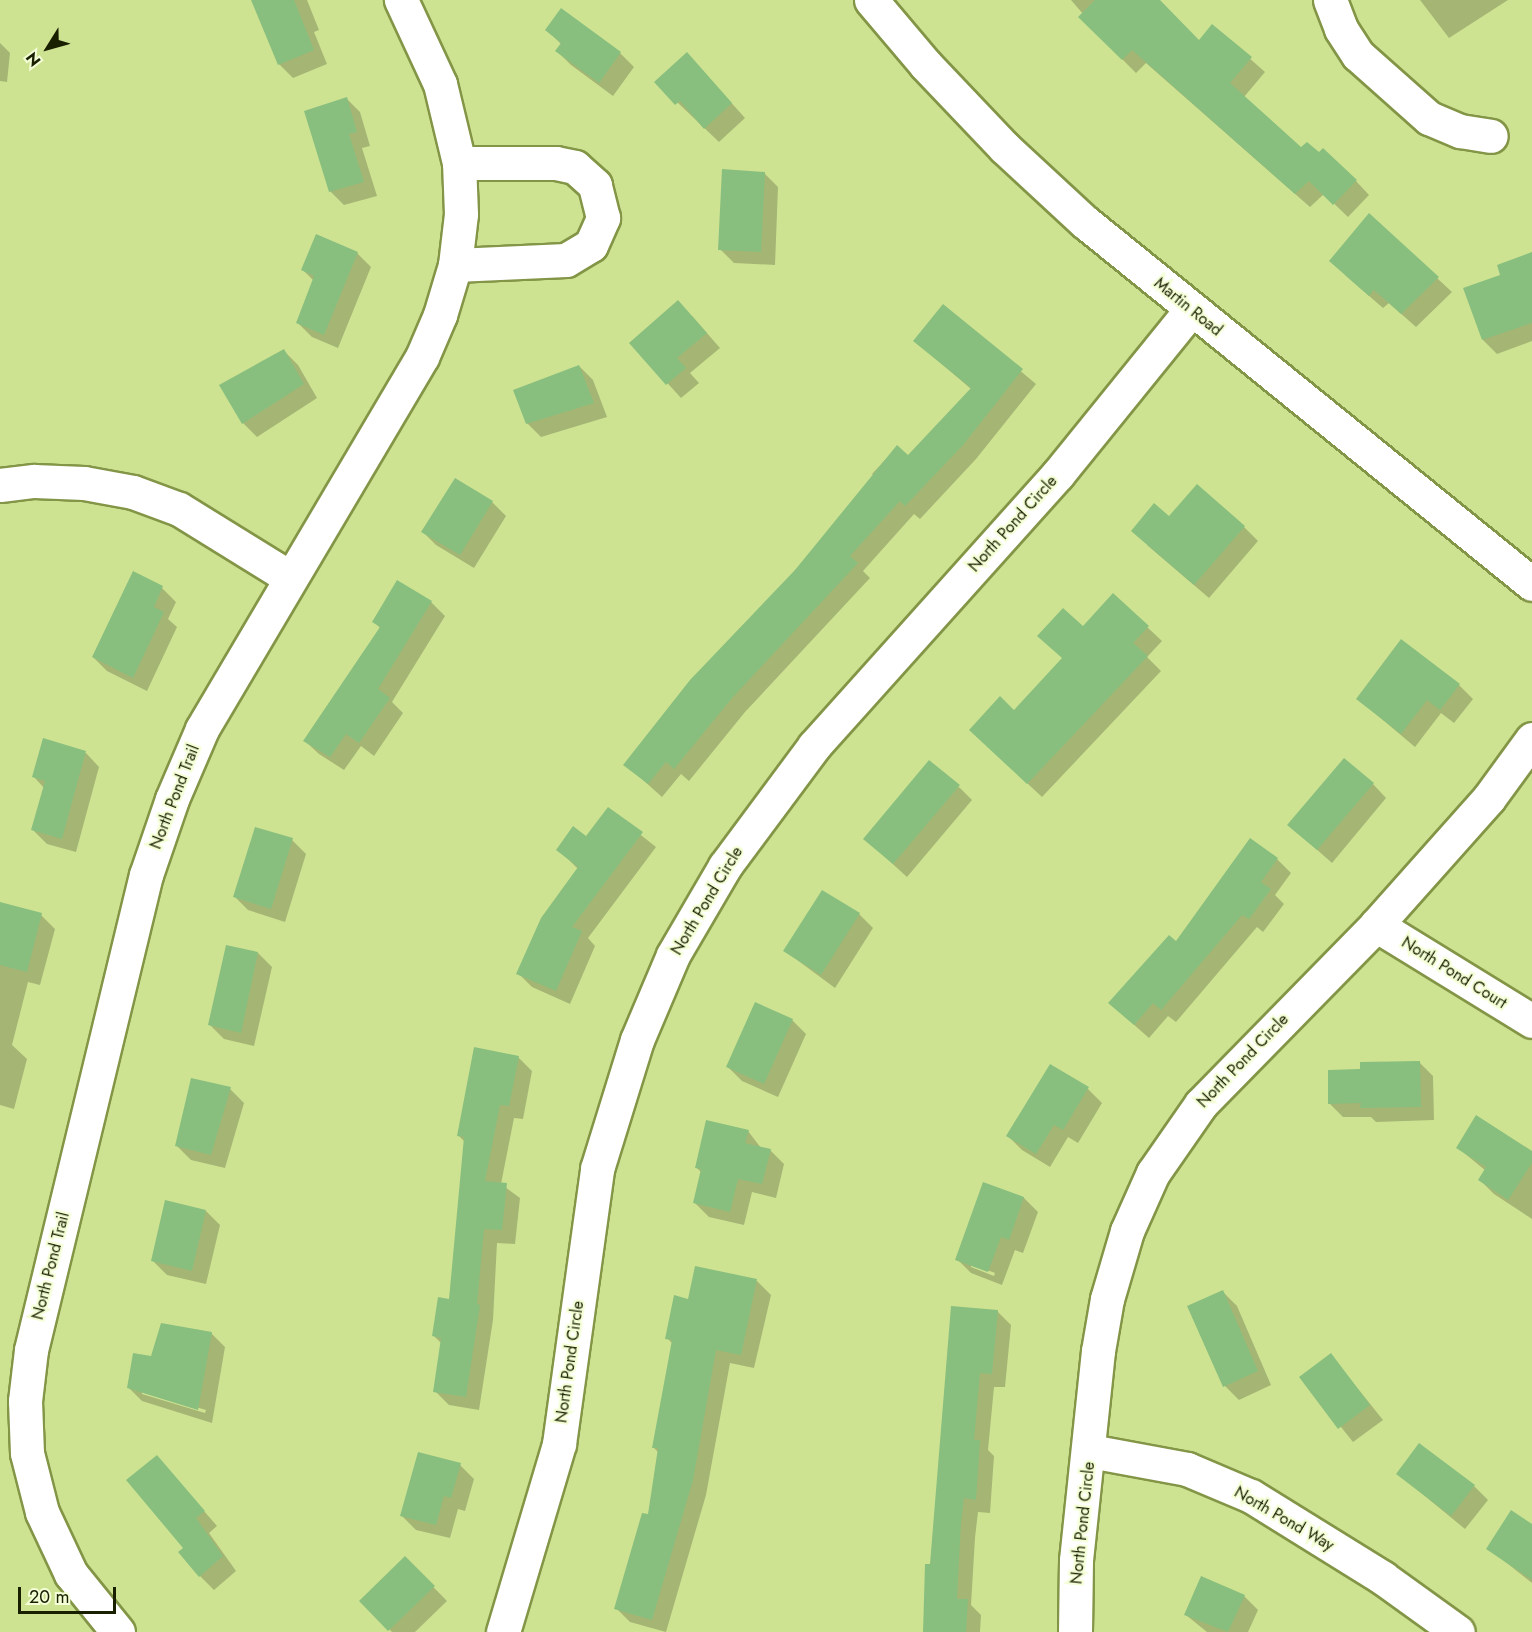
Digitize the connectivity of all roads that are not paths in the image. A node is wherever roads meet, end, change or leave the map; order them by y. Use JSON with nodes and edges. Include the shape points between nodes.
{"nodes":[{"id":1,"x":401,"y":0,"type":"edge"},
{"id":2,"x":871,"y":0,"type":"edge"},
{"id":3,"x":1330,"y":0,"type":"edge"},
{"id":4,"x":1491,"y":136,"type":"dead end"},
{"id":5,"x":459,"y":163,"type":"junction"},
{"id":6,"x":455,"y":265,"type":"junction"},
{"id":7,"x":1191,"y":310,"type":"junction"},
{"id":8,"x":0,"y":485,"type":"edge"},
{"id":9,"x":289,"y":577,"type":"junction"},
{"id":10,"x":1532,"y":584,"type":"edge"},
{"id":11,"x":1532,"y":739,"type":"edge"},
{"id":12,"x":1376,"y":925,"type":"junction"},
{"id":13,"x":1532,"y":1021,"type":"edge"},
{"id":14,"x":1090,"y":1451,"type":"junction"},
{"id":15,"x":118,"y":1632,"type":"edge"},
{"id":16,"x":503,"y":1632,"type":"edge"},
{"id":17,"x":1075,"y":1632,"type":"edge"},
{"id":18,"x":1458,"y":1632,"type":"edge"}],
"edges":[{"from":1,"to":5,"type":"street","name":"North Pond Trail","via":[[440,84]]},
{"from":2,"to":7,"type":"street","name":"Martin Road","via":[[1005,148],[1085,222]]},
{"from":3,"to":4,"type":"street","via":[[1341,30],[1358,55],[1429,118],[1460,132]]},
{"from":5,"to":6,"type":"street","name":"North Pond Trail","via":[[461,214]]},
{"from":5,"to":6,"type":"street","via":[[556,163],[575,167],[595,185],[603,218],[591,245],[566,260]]},
{"from":6,"to":9,"type":"street","name":"North Pond Trail","via":[[422,357]]},
{"from":7,"to":10,"type":"street","name":"Martin Road"},
{"from":7,"to":16,"type":"street","name":"North Pond Circle","via":[[1058,474],[814,746],[725,866],[673,955],[637,1040],[597,1169],[559,1444]]},
{"from":8,"to":9,"type":"street","via":[[34,481],[84,483],[133,492],[179,509]]},
{"from":9,"to":15,"type":"street","name":"North Pond Trail","via":[[202,729],[146,875],[31,1350],[25,1401],[27,1453],[42,1512],[71,1574]]},
{"from":11,"to":12,"type":"street","name":"North Pond Circle","via":[[1489,798]]},
{"from":12,"to":13,"type":"street","name":"North Pond Court"},
{"from":12,"to":14,"type":"street","name":"North Pond Circle","via":[[1201,1104],[1153,1173],[1127,1231],[1107,1299],[1098,1351]]},
{"from":14,"to":17,"type":"street","name":"North Pond Circle","via":[[1076,1560]]},
{"from":14,"to":18,"type":"street","name":"North Pond Way","via":[[1187,1469],[1251,1496],[1383,1578]]}]}
